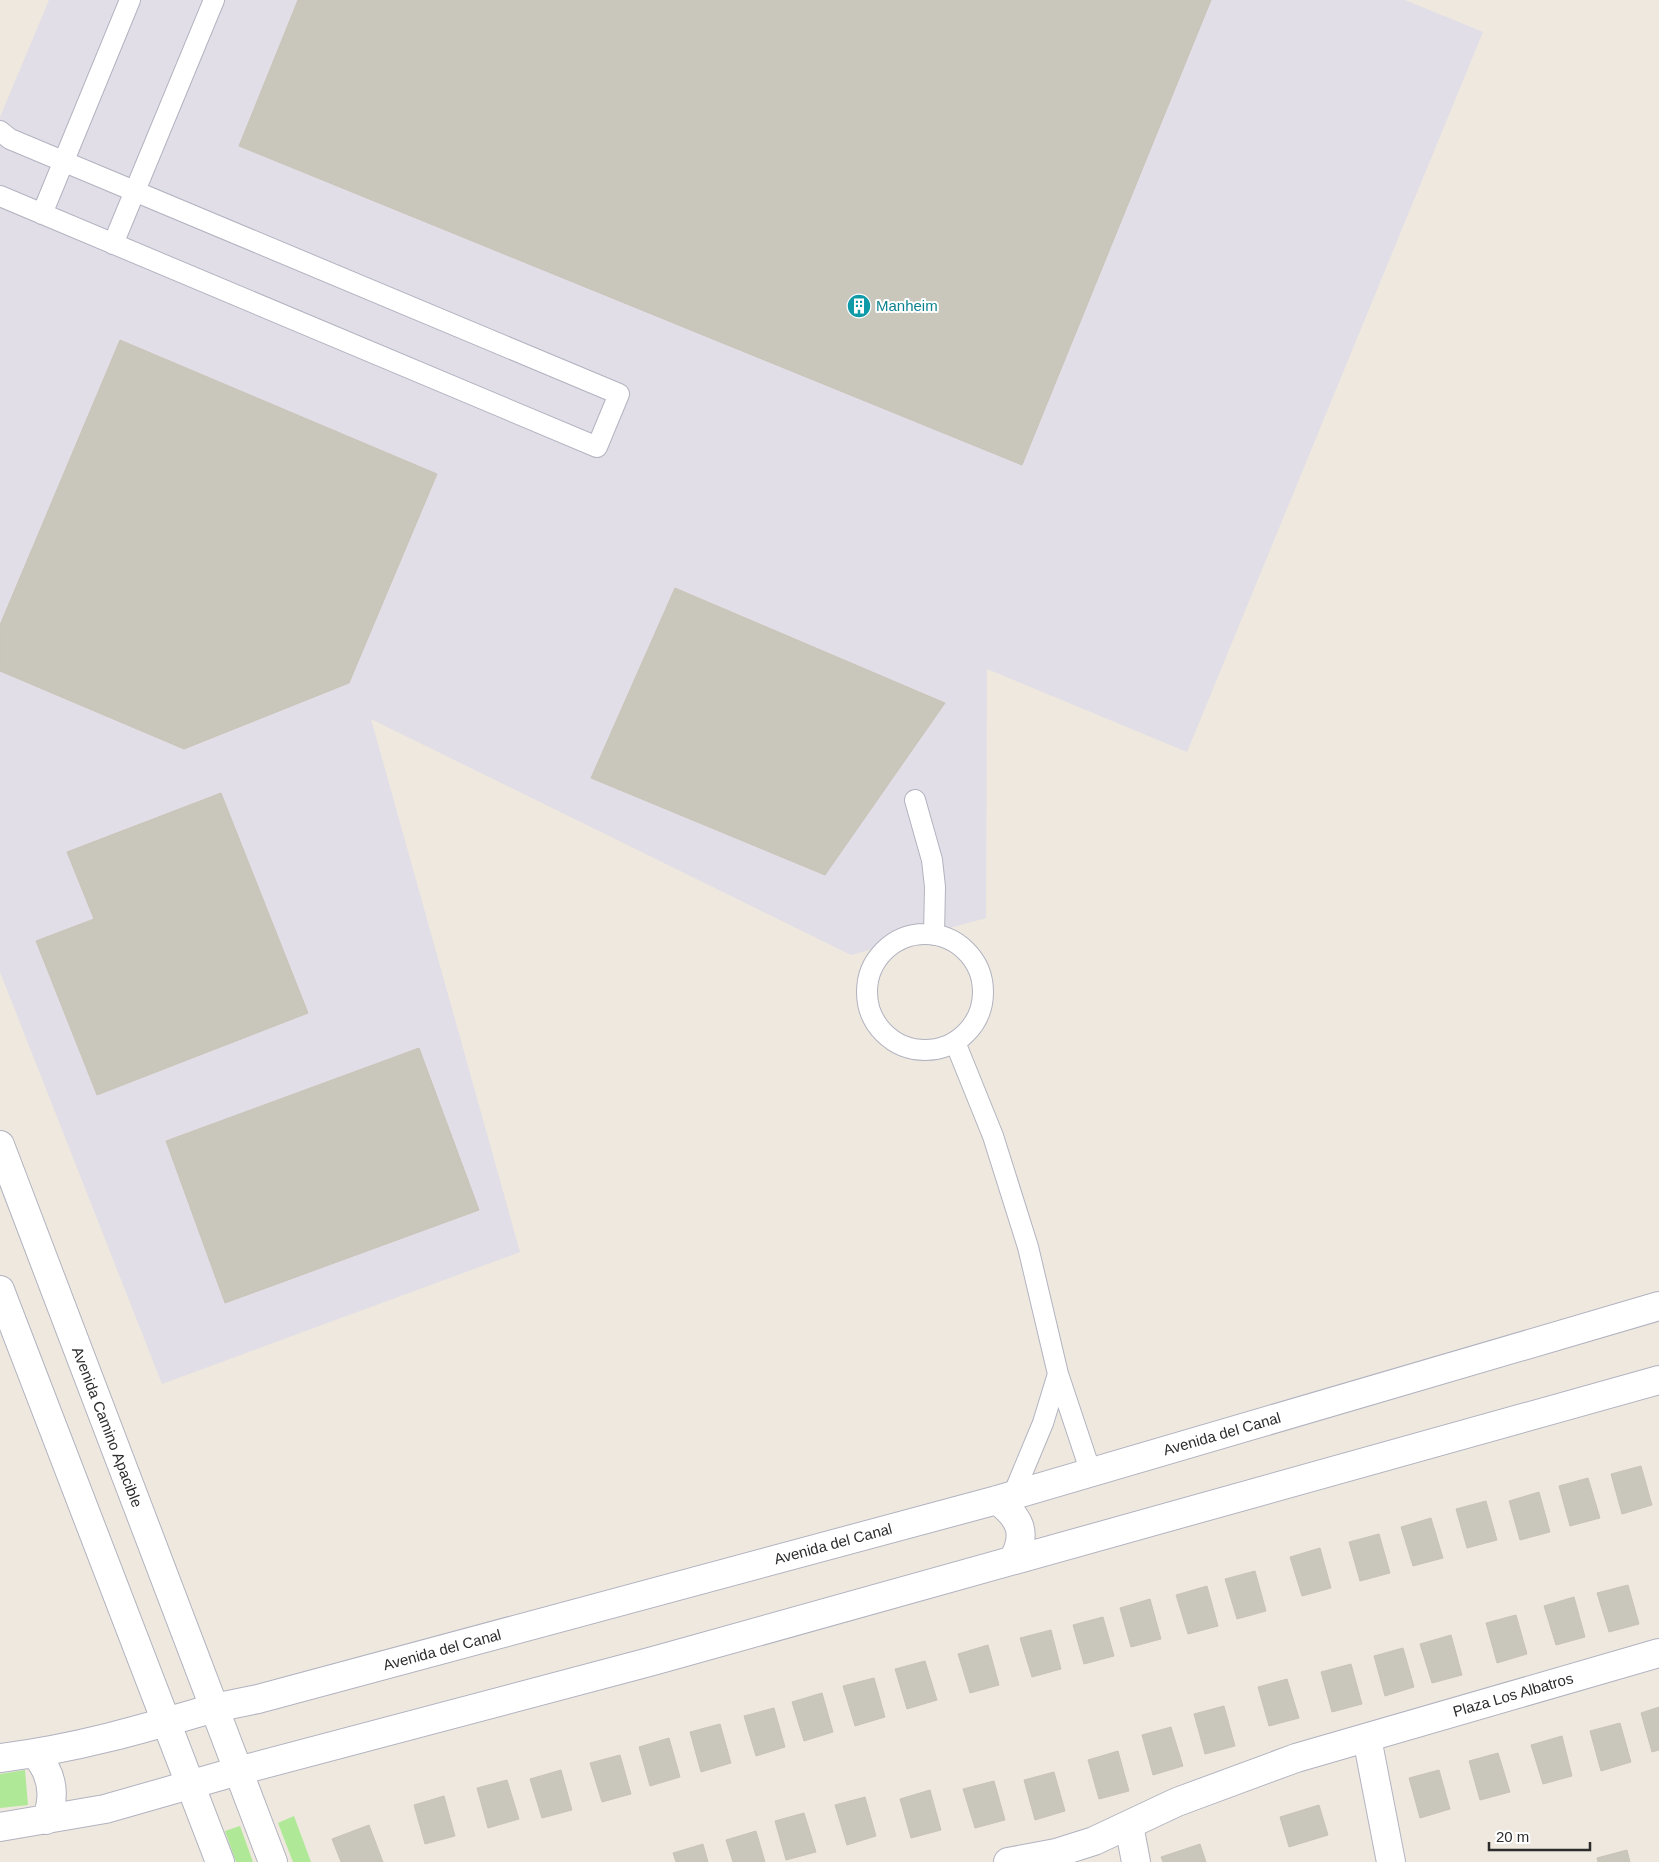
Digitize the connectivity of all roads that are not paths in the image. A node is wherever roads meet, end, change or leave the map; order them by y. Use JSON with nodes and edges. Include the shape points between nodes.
{"nodes":[{"id":1,"x":130,"y":0,"type":"edge"},
{"id":2,"x":214,"y":0,"type":"edge"},
{"id":3,"x":0,"y":131,"type":"edge"},
{"id":4,"x":63,"y":162,"type":"junction"},
{"id":5,"x":135,"y":191,"type":"junction"},
{"id":6,"x":0,"y":196,"type":"edge"},
{"id":7,"x":42,"y":214,"type":"junction"},
{"id":8,"x":113,"y":244,"type":"junction"},
{"id":9,"x":915,"y":800,"type":"dead end"},
{"id":10,"x":934,"y":935,"type":"junction"},
{"id":11,"x":956,"y":1042,"type":"junction"},
{"id":12,"x":0,"y":1145,"type":"edge"},
{"id":13,"x":0,"y":1290,"type":"edge"},
{"id":14,"x":1659,"y":1306,"type":"edge"},
{"id":15,"x":1058,"y":1374,"type":"junction"},
{"id":16,"x":1659,"y":1380,"type":"edge"},
{"id":17,"x":1091,"y":1473,"type":"junction"},
{"id":18,"x":1005,"y":1498,"type":"junction"},
{"id":19,"x":1014,"y":1558,"type":"junction"},
{"id":20,"x":1659,"y":1653,"type":"edge"},
{"id":21,"x":214,"y":1708,"type":"junction"},
{"id":22,"x":165,"y":1723,"type":"junction"},
{"id":23,"x":1367,"y":1738,"type":"junction"},
{"id":24,"x":35,"y":1754,"type":"junction"},
{"id":25,"x":0,"y":1758,"type":"edge"},
{"id":26,"x":238,"y":1771,"type":"junction"},
{"id":27,"x":191,"y":1786,"type":"junction"},
{"id":28,"x":46,"y":1820,"type":"junction"},
{"id":29,"x":1129,"y":1825,"type":"junction"},
{"id":30,"x":0,"y":1827,"type":"edge"},
{"id":31,"x":220,"y":1862,"type":"edge"},
{"id":32,"x":273,"y":1862,"type":"edge"},
{"id":33,"x":1008,"y":1862,"type":"edge"},
{"id":34,"x":1136,"y":1862,"type":"edge"},
{"id":35,"x":1390,"y":1862,"type":"edge"}],
"edges":[{"from":1,"to":4,"type":"lane"},
{"from":2,"to":5,"type":"lane"},
{"from":3,"to":4,"type":"lane","via":[[10,139]]},
{"from":4,"to":5,"type":"lane"},
{"from":4,"to":7,"type":"lane"},
{"from":5,"to":8,"type":"lane"},
{"from":5,"to":8,"type":"lane","via":[[618,394],[597,447]]},
{"from":6,"to":7,"type":"lane"},
{"from":7,"to":8,"type":"lane"},
{"from":9,"to":10,"type":"lane","via":[[932,860]]},
{"from":10,"to":11,"type":"lane","via":[[949,939],[962,948],[973,959],[980,974],[983,989],[977,1019]]},
{"from":10,"to":11,"type":"lane","via":[[918,935],[889,946],[871,972],[867,987],[868,1003],[883,1031],[909,1048],[941,1048]]},
{"from":11,"to":15,"type":"lane","via":[[993,1136],[1025,1238]]},
{"from":12,"to":21,"type":"street","name":"Avenida Camino Apacible"},
{"from":13,"to":22,"type":"street"},
{"from":14,"to":17,"type":"street","name":"Avenida del Canal"},
{"from":15,"to":17,"type":"lane"},
{"from":15,"to":18,"type":"lane","via":[[1043,1423]]},
{"from":16,"to":19,"type":"street"},
{"from":17,"to":18,"type":"street","name":"Avenida del Canal"},
{"from":18,"to":19,"type":"street","via":[[1020,1526],[1022,1537]]},
{"from":18,"to":21,"type":"street","name":"Avenida del Canal","via":[[267,1697]]},
{"from":19,"to":26,"type":"street","via":[[653,1661]]},
{"from":20,"to":23,"type":"street","name":"Plaza Los Albatros"},
{"from":21,"to":22,"type":"street","name":"Avenida del Canal"},
{"from":21,"to":26,"type":"street","name":"Avenida Camino Apacible"},
{"from":22,"to":24,"type":"street","name":"Avenida del Canal"},
{"from":22,"to":27,"type":"street"},
{"from":23,"to":29,"type":"street","name":"Plaza Los Albatros","via":[[1226,1782]]},
{"from":23,"to":35,"type":"street"},
{"from":24,"to":25,"type":"street","name":"Avenida del Canal"},
{"from":24,"to":28,"type":"street","via":[[43,1762],[52,1784],[51,1809]]},
{"from":26,"to":27,"type":"street"},
{"from":26,"to":32,"type":"street","name":"Avenida Camino Apacible"},
{"from":27,"to":28,"type":"street","via":[[106,1809]]},
{"from":27,"to":31,"type":"street"},
{"from":28,"to":30,"type":"street"},
{"from":29,"to":33,"type":"street","name":"Plaza Los Albatros","via":[[1056,1853]]},
{"from":29,"to":34,"type":"street"}]}
